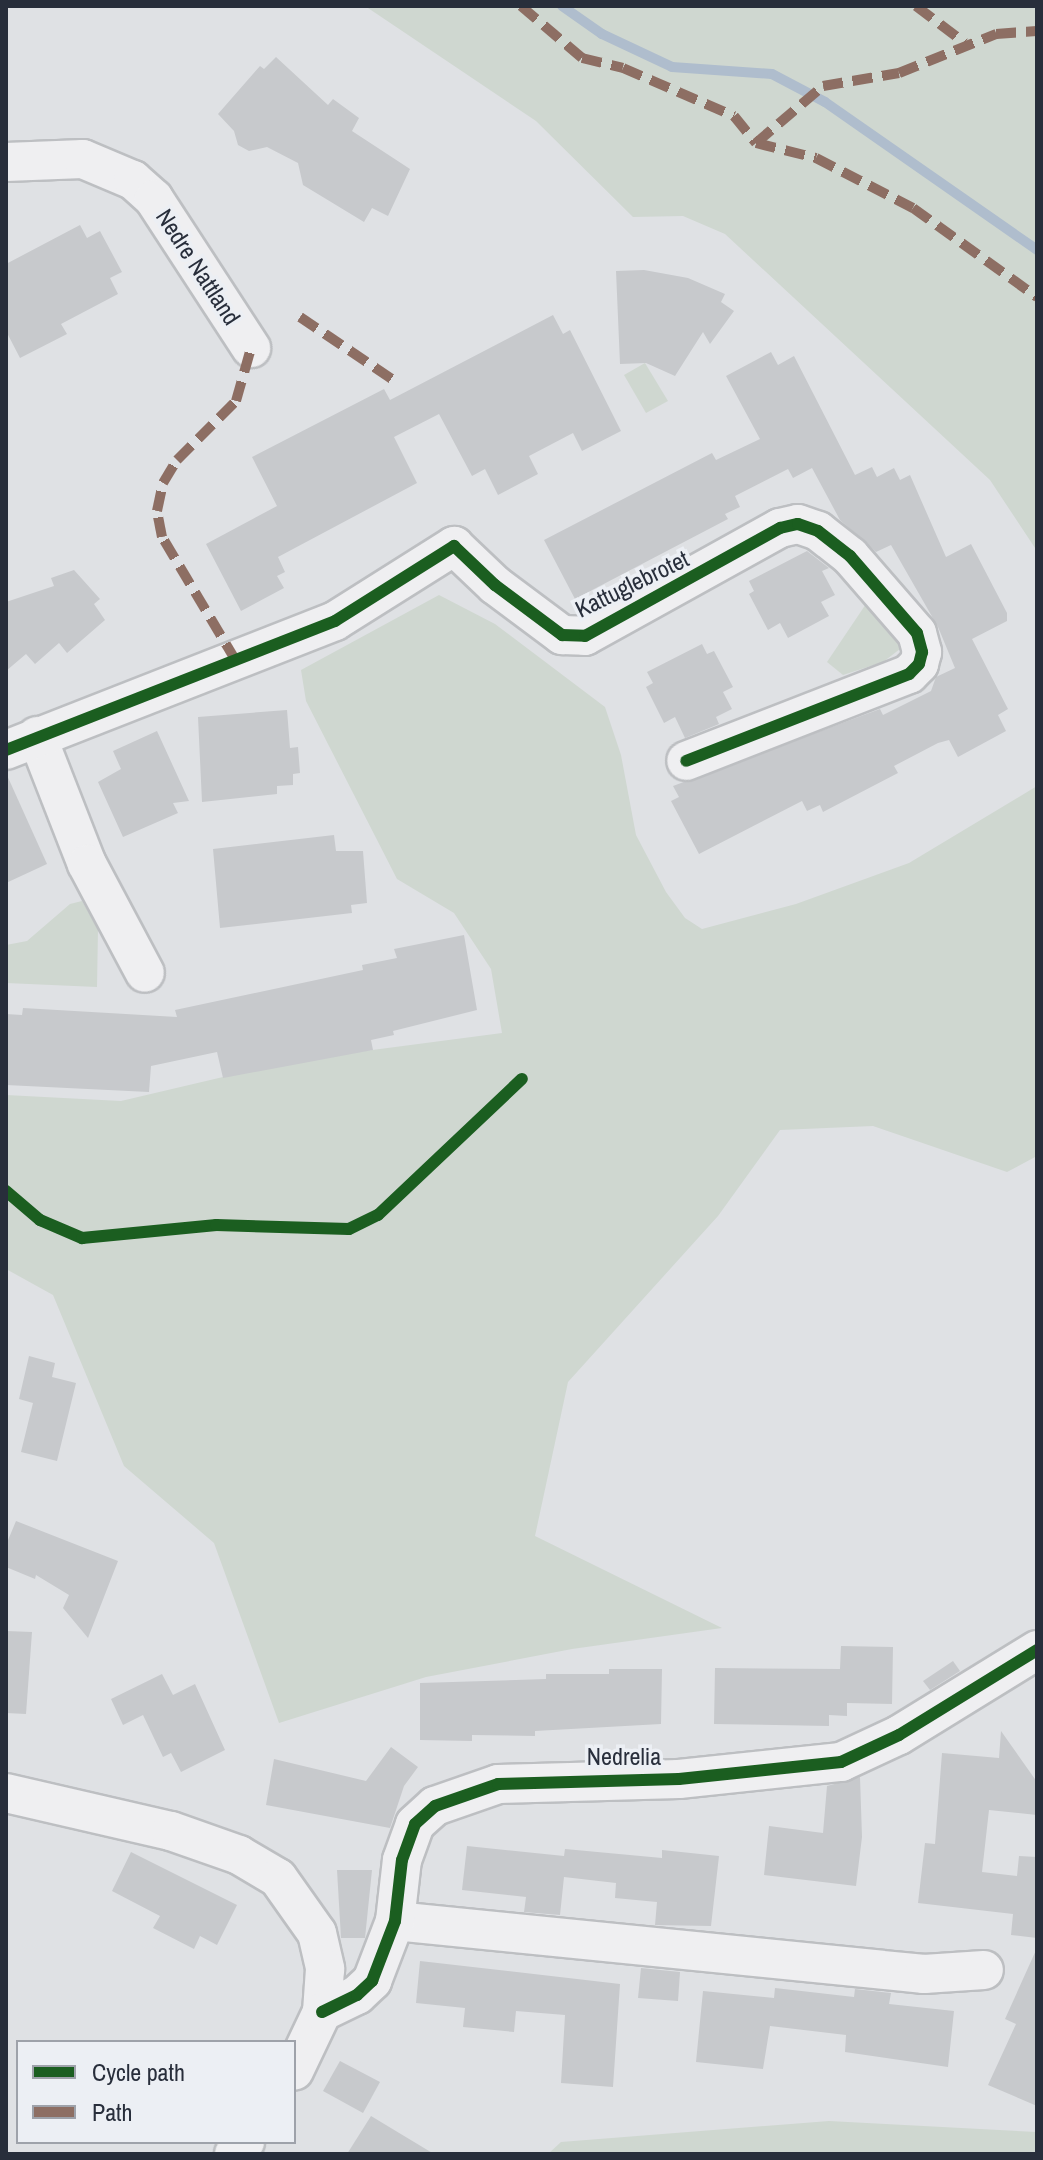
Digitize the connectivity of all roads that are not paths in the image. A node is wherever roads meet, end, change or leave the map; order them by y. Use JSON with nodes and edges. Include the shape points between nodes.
{"nodes":[{"id":1,"x":6,"y":162,"type":"edge"},
{"id":2,"x":251,"y":348,"type":"dead end"},
{"id":3,"x":22,"y":743,"type":"edge"},
{"id":4,"x":686,"y":761,"type":"dead end"},
{"id":5,"x":145,"y":973,"type":"dead end"},
{"id":6,"x":1037,"y":1650,"type":"edge"},
{"id":7,"x":6,"y":1793,"type":"edge"},
{"id":8,"x":395,"y":1921,"type":"junction"},
{"id":9,"x":984,"y":1970,"type":"dead end"},
{"id":10,"x":322,"y":2012,"type":"junction"},
{"id":11,"x":296,"y":2067,"type":"edge"}],
"edges":[{"from":1,"to":2,"type":"street","name":"Nedre Nattland","via":[[83,159],[133,180],[154,199]]},
{"from":3,"to":4,"type":"street","name":"Kattuglebrotet","via":[[335,621],[454,546],[495,585],[562,635],[585,636],[780,528],[798,524],[818,531],[850,556],[917,633],[919,664],[909,674]]},
{"from":3,"to":5,"type":"street","name":"Kattuglebrotet"},
{"from":6,"to":8,"type":"street","name":"Nedrelia","via":[[899,1735],[841,1762],[679,1779],[543,1779],[460,1794],[415,1824],[402,1860]]},
{"from":7,"to":10,"type":"street","via":[[171,1831],[239,1855],[278,1878],[317,1933],[325,1969]]},
{"from":8,"to":9,"type":"street","via":[[924,1974]]},
{"from":8,"to":10,"type":"street","name":"Nedrelia","via":[[372,1981]]},
{"from":10,"to":11,"type":"street"}]}
